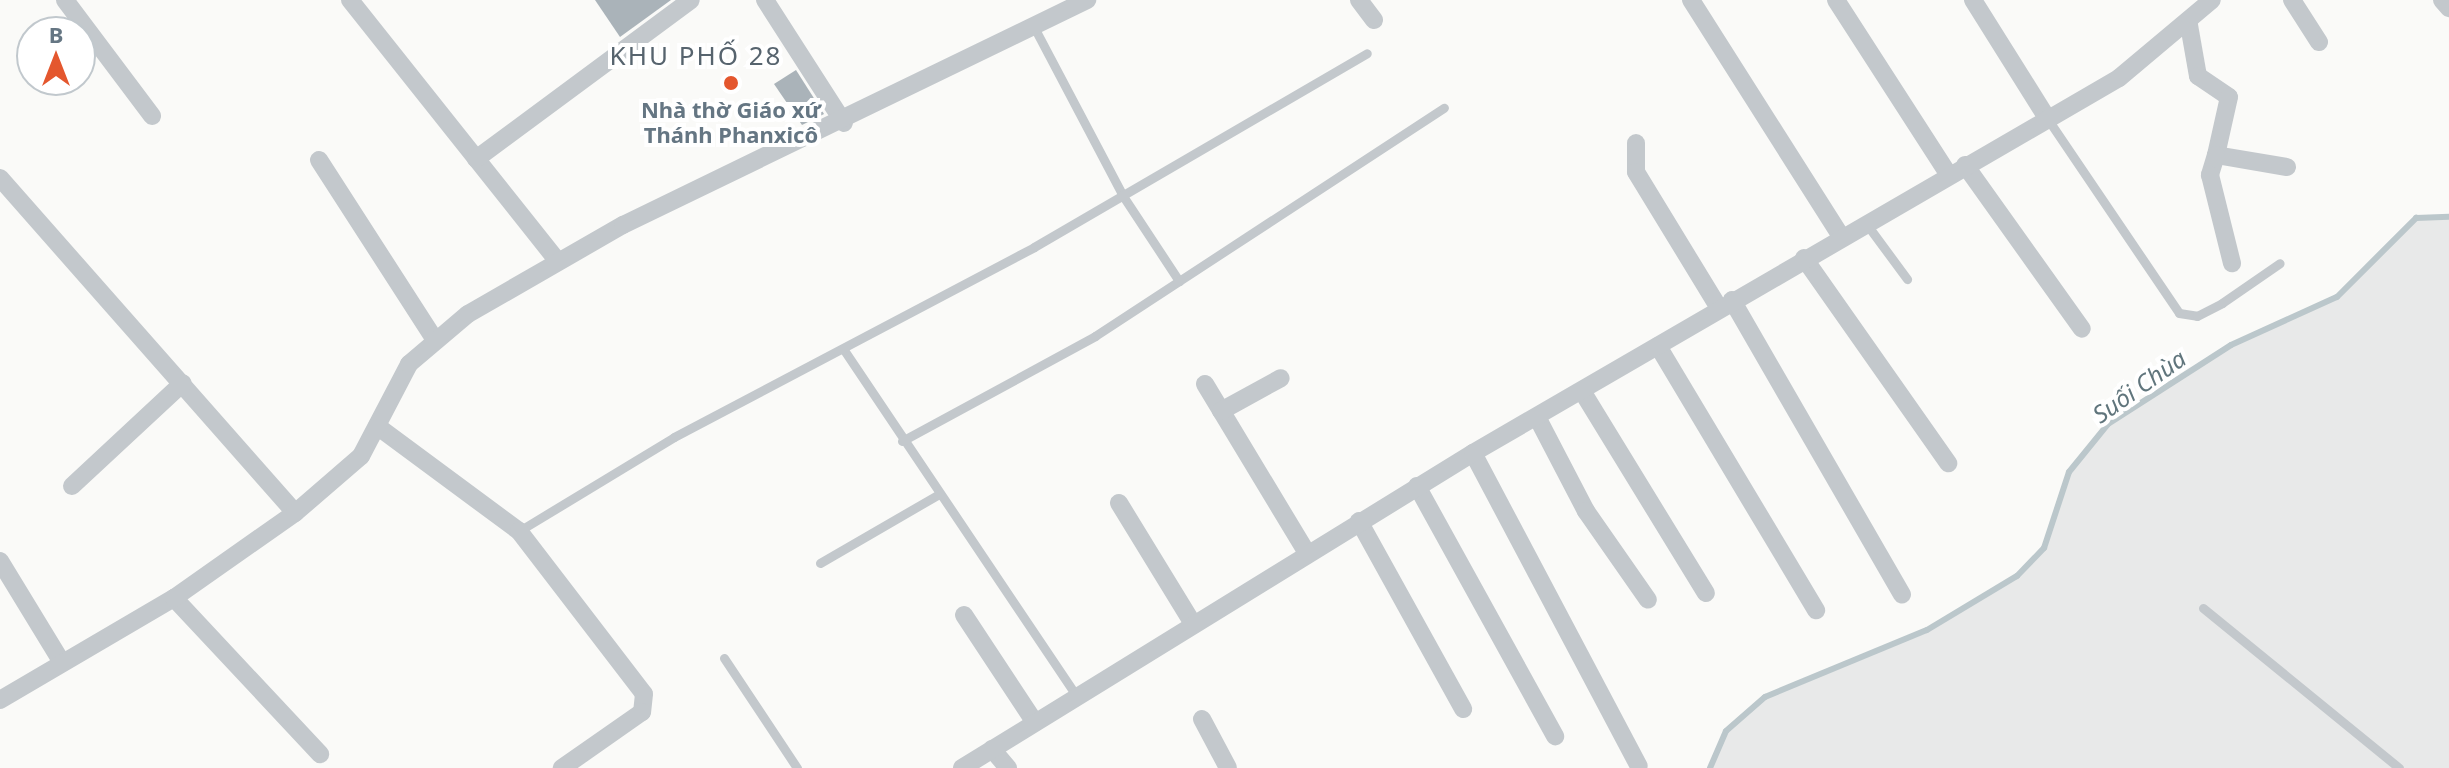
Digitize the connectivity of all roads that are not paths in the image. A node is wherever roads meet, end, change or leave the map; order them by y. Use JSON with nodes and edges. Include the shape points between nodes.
{"nodes":[{"id":1,"x":65,"y":0,"type":"edge"},
{"id":2,"x":350,"y":0,"type":"edge"},
{"id":3,"x":691,"y":0,"type":"edge"},
{"id":4,"x":765,"y":0,"type":"edge"},
{"id":5,"x":1087,"y":0,"type":"edge"},
{"id":6,"x":1359,"y":0,"type":"edge"},
{"id":7,"x":1691,"y":0,"type":"edge"},
{"id":8,"x":1836,"y":0,"type":"edge"},
{"id":9,"x":1973,"y":0,"type":"edge"},
{"id":10,"x":2212,"y":0,"type":"edge"},
{"id":11,"x":2292,"y":0,"type":"edge"},
{"id":12,"x":2442,"y":0,"type":"edge"},
{"id":13,"x":1061,"y":6,"type":"edge"},
{"id":14,"x":2449,"y":8,"type":"edge"},
{"id":15,"x":1374,"y":20,"type":"dead end"},
{"id":16,"x":2189,"y":25,"type":"junction"},
{"id":17,"x":1035,"y":29,"type":"junction"},
{"id":18,"x":2319,"y":42,"type":"dead end"},
{"id":19,"x":1367,"y":53,"type":"dead end"},
{"id":20,"x":1444,"y":108,"type":"dead end"},
{"id":21,"x":152,"y":116,"type":"dead end"},
{"id":22,"x":2047,"y":118,"type":"junction"},
{"id":23,"x":844,"y":123,"type":"junction"},
{"id":24,"x":1636,"y":143,"type":"dead end"},
{"id":25,"x":2216,"y":155,"type":"junction"},
{"id":26,"x":476,"y":159,"type":"junction"},
{"id":27,"x":319,"y":160,"type":"dead end"},
{"id":28,"x":1965,"y":165,"type":"junction"},
{"id":29,"x":2287,"y":167,"type":"dead end"},
{"id":30,"x":1948,"y":174,"type":"junction"},
{"id":31,"x":0,"y":178,"type":"edge"},
{"id":32,"x":1123,"y":196,"type":"junction"},
{"id":33,"x":1865,"y":222,"type":"junction"},
{"id":34,"x":1841,"y":236,"type":"junction"},
{"id":35,"x":1804,"y":258,"type":"junction"},
{"id":36,"x":557,"y":260,"type":"junction"},
{"id":37,"x":2232,"y":263,"type":"dead end"},
{"id":38,"x":2280,"y":263,"type":"dead end"},
{"id":39,"x":1907,"y":279,"type":"dead end"},
{"id":40,"x":1179,"y":281,"type":"junction"},
{"id":41,"x":1726,"y":304,"type":"junction"},
{"id":42,"x":2082,"y":329,"type":"dead end"},
{"id":43,"x":433,"y":337,"type":"junction"},
{"id":44,"x":1658,"y":346,"type":"junction"},
{"id":45,"x":844,"y":350,"type":"junction"},
{"id":46,"x":1281,"y":378,"type":"dead end"},
{"id":47,"x":183,"y":383,"type":"junction"},
{"id":48,"x":1205,"y":384,"type":"dead end"},
{"id":49,"x":1582,"y":391,"type":"junction"},
{"id":50,"x":1221,"y":411,"type":"junction"},
{"id":51,"x":1537,"y":417,"type":"junction"},
{"id":52,"x":377,"y":426,"type":"junction"},
{"id":53,"x":902,"y":441,"type":"junction"},
{"id":54,"x":1473,"y":453,"type":"junction"},
{"id":55,"x":1948,"y":463,"type":"dead end"},
{"id":56,"x":72,"y":486,"type":"dead end"},
{"id":57,"x":1417,"y":486,"type":"junction"},
{"id":58,"x":939,"y":494,"type":"junction"},
{"id":59,"x":1119,"y":503,"type":"dead end"},
{"id":60,"x":295,"y":513,"type":"junction"},
{"id":61,"x":1359,"y":521,"type":"junction"},
{"id":62,"x":519,"y":531,"type":"junction"},
{"id":63,"x":1307,"y":553,"type":"junction"},
{"id":64,"x":0,"y":561,"type":"edge"},
{"id":65,"x":820,"y":563,"type":"dead end"},
{"id":66,"x":1706,"y":593,"type":"dead end"},
{"id":67,"x":1902,"y":595,"type":"dead end"},
{"id":68,"x":174,"y":598,"type":"junction"},
{"id":69,"x":1648,"y":600,"type":"dead end"},
{"id":70,"x":2203,"y":608,"type":"dead end"},
{"id":71,"x":1816,"y":610,"type":"dead end"},
{"id":72,"x":964,"y":615,"type":"dead end"},
{"id":73,"x":1192,"y":622,"type":"junction"},
{"id":74,"x":724,"y":658,"type":"dead end"},
{"id":75,"x":61,"y":661,"type":"junction"},
{"id":76,"x":1076,"y":695,"type":"junction"},
{"id":77,"x":0,"y":700,"type":"edge"},
{"id":78,"x":1463,"y":709,"type":"dead end"},
{"id":79,"x":1202,"y":719,"type":"dead end"},
{"id":80,"x":1034,"y":721,"type":"junction"},
{"id":81,"x":1555,"y":736,"type":"dead end"},
{"id":82,"x":992,"y":749,"type":"junction"},
{"id":83,"x":320,"y":754,"type":"dead end"},
{"id":84,"x":1639,"y":766,"type":"dead end"},
{"id":85,"x":562,"y":768,"type":"edge"},
{"id":86,"x":797,"y":768,"type":"edge"},
{"id":87,"x":962,"y":768,"type":"edge"},
{"id":88,"x":1008,"y":768,"type":"edge"},
{"id":89,"x":1228,"y":768,"type":"edge"},
{"id":90,"x":2399,"y":768,"type":"edge"}],
"edges":[{"from":1,"to":21,"type":"street"},
{"from":2,"to":26,"type":"street"},
{"from":3,"to":26,"type":"street"},
{"from":4,"to":23,"type":"street"},
{"from":5,"to":13,"type":"street"},
{"from":6,"to":15,"type":"street"},
{"from":7,"to":34,"type":"street"},
{"from":8,"to":30,"type":"street"},
{"from":9,"to":22,"type":"street"},
{"from":10,"to":16,"type":"street"},
{"from":11,"to":18,"type":"street"},
{"from":12,"to":14,"type":"street"},
{"from":13,"to":17,"type":"street"},
{"from":16,"to":22,"type":"street","via":[[2119,78]]},
{"from":16,"to":25,"type":"street","via":[[2198,76],[2229,97]]},
{"from":17,"to":23,"type":"street"},
{"from":17,"to":32,"type":"lane"},
{"from":19,"to":32,"type":"lane"},
{"from":20,"to":40,"type":"lane"},
{"from":22,"to":28,"type":"street"},
{"from":22,"to":38,"type":"lane","via":[[2179,313],[2197,316]]},
{"from":23,"to":36,"type":"street"},
{"from":24,"to":41,"type":"street","via":[[1636,172]]},
{"from":25,"to":29,"type":"street"},
{"from":25,"to":37,"type":"street","via":[[2210,175]]},
{"from":26,"to":36,"type":"street"},
{"from":27,"to":43,"type":"street"},
{"from":28,"to":30,"type":"street"},
{"from":28,"to":42,"type":"street"},
{"from":30,"to":33,"type":"street"},
{"from":31,"to":47,"type":"street"},
{"from":32,"to":40,"type":"lane"},
{"from":32,"to":45,"type":"lane"},
{"from":33,"to":34,"type":"street"},
{"from":33,"to":39,"type":"lane"},
{"from":34,"to":35,"type":"street"},
{"from":35,"to":41,"type":"street"},
{"from":35,"to":55,"type":"street"},
{"from":36,"to":43,"type":"street"},
{"from":40,"to":53,"type":"lane","via":[[1095,336]]},
{"from":41,"to":44,"type":"street"},
{"from":41,"to":67,"type":"street"},
{"from":43,"to":52,"type":"street","via":[[409,364]]},
{"from":44,"to":49,"type":"street"},
{"from":44,"to":71,"type":"street"},
{"from":45,"to":53,"type":"lane"},
{"from":45,"to":62,"type":"lane","via":[[674,437]]},
{"from":46,"to":50,"type":"street"},
{"from":47,"to":56,"type":"street"},
{"from":47,"to":60,"type":"street"},
{"from":48,"to":50,"type":"street"},
{"from":49,"to":51,"type":"street"},
{"from":49,"to":66,"type":"street"},
{"from":50,"to":63,"type":"street"},
{"from":51,"to":54,"type":"street"},
{"from":51,"to":69,"type":"street","via":[[1586,511]]},
{"from":52,"to":60,"type":"street","via":[[361,456]]},
{"from":52,"to":62,"type":"street"},
{"from":53,"to":58,"type":"lane"},
{"from":54,"to":57,"type":"street"},
{"from":54,"to":84,"type":"street"},
{"from":57,"to":61,"type":"street"},
{"from":57,"to":81,"type":"street"},
{"from":58,"to":65,"type":"lane"},
{"from":58,"to":76,"type":"lane"},
{"from":59,"to":73,"type":"street"},
{"from":60,"to":68,"type":"street"},
{"from":61,"to":63,"type":"street"},
{"from":61,"to":78,"type":"street"},
{"from":62,"to":85,"type":"street","via":[[644,694],[642,712]]},
{"from":63,"to":73,"type":"street"},
{"from":64,"to":75,"type":"street"},
{"from":68,"to":75,"type":"street"},
{"from":68,"to":83,"type":"street"},
{"from":70,"to":90,"type":"lane"},
{"from":72,"to":80,"type":"street"},
{"from":73,"to":76,"type":"street"},
{"from":74,"to":86,"type":"lane"},
{"from":75,"to":77,"type":"street"},
{"from":76,"to":80,"type":"street"},
{"from":79,"to":89,"type":"street"},
{"from":80,"to":82,"type":"street"},
{"from":82,"to":87,"type":"street"},
{"from":82,"to":88,"type":"street"}]}
